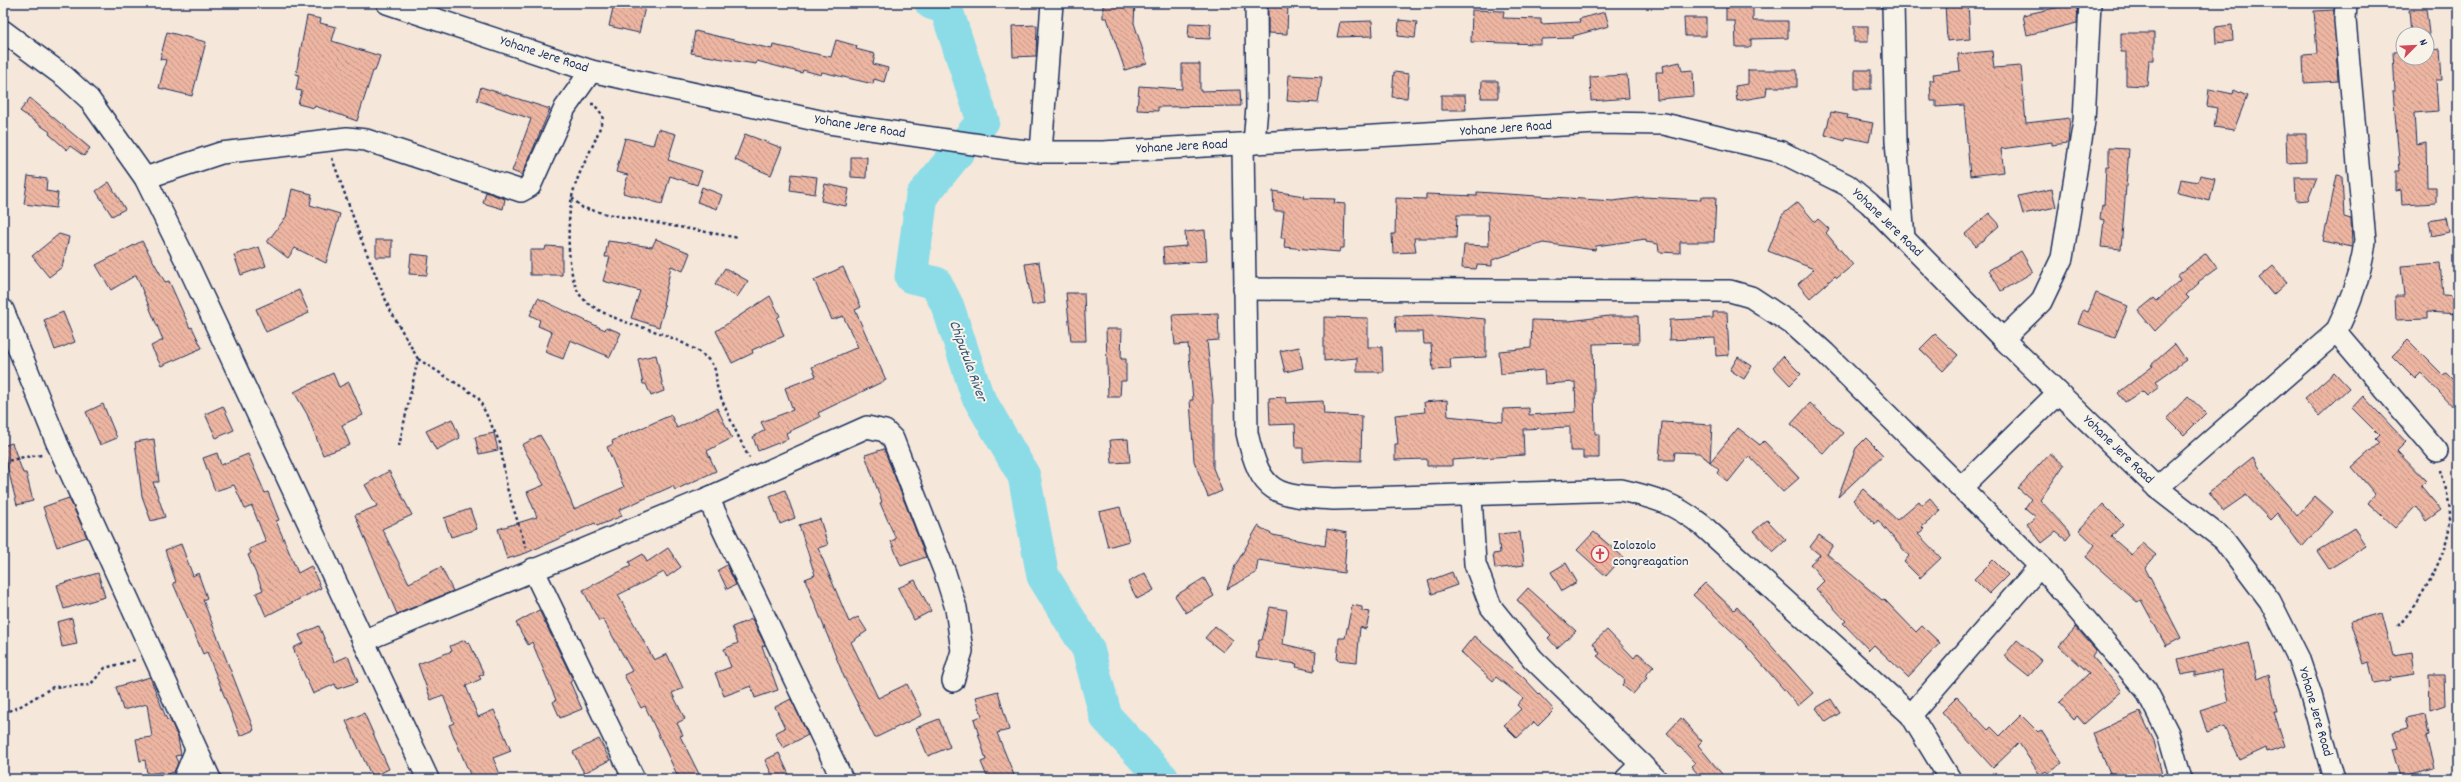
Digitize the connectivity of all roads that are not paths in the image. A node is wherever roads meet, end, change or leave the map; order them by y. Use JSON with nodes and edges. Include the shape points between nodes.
{"nodes":[{"id":1,"x":387,"y":3,"type":"edge"},
{"id":2,"x":1052,"y":3,"type":"edge"},
{"id":3,"x":1256,"y":3,"type":"edge"},
{"id":4,"x":1893,"y":3,"type":"edge"},
{"id":5,"x":2090,"y":3,"type":"edge"},
{"id":6,"x":2346,"y":3,"type":"edge"},
{"id":7,"x":3,"y":31,"type":"edge"},
{"id":8,"x":591,"y":71,"type":"junction"},
{"id":9,"x":1249,"y":144,"type":"junction"},
{"id":10,"x":1041,"y":152,"type":"junction"},
{"id":11,"x":145,"y":178,"type":"junction"},
{"id":12,"x":1904,"y":238,"type":"junction"},
{"id":13,"x":1244,"y":289,"type":"junction"},
{"id":14,"x":3,"y":310,"type":"edge"},
{"id":15,"x":2336,"y":332,"type":"junction"},
{"id":16,"x":2003,"y":339,"type":"junction"},
{"id":17,"x":2058,"y":393,"type":"junction"},
{"id":18,"x":2437,"y":451,"type":"road end"},
{"id":19,"x":1961,"y":488,"type":"junction"},
{"id":20,"x":2157,"y":488,"type":"junction"},
{"id":21,"x":1471,"y":496,"type":"junction"},
{"id":22,"x":708,"y":498,"type":"junction"},
{"id":23,"x":2040,"y":566,"type":"junction"},
{"id":24,"x":533,"y":569,"type":"junction"},
{"id":25,"x":363,"y":641,"type":"junction"},
{"id":26,"x":953,"y":681,"type":"dead end"},
{"id":27,"x":1911,"y":715,"type":"junction"},
{"id":28,"x":196,"y":750,"type":"junction"},
{"id":29,"x":1641,"y":764,"type":"junction"},
{"id":30,"x":184,"y":779,"type":"edge"},
{"id":31,"x":210,"y":779,"type":"edge"},
{"id":32,"x":428,"y":779,"type":"edge"},
{"id":33,"x":634,"y":779,"type":"edge"},
{"id":34,"x":842,"y":779,"type":"edge"},
{"id":35,"x":1626,"y":779,"type":"edge"},
{"id":36,"x":1656,"y":779,"type":"edge"},
{"id":37,"x":1950,"y":779,"type":"edge"},
{"id":38,"x":2181,"y":779,"type":"edge"},
{"id":39,"x":2334,"y":779,"type":"edge"}],
"edges":[{"from":1,"to":8,"type":"street","name":"Yohane Jere Road"},
{"from":2,"to":10,"type":"street"},
{"from":3,"to":9,"type":"street","via":[[1257,107]]},
{"from":4,"to":12,"type":"street","via":[[1896,141]]},
{"from":5,"to":16,"type":"street","via":[[2084,120],[2062,258],[2041,302]]},
{"from":6,"to":15,"type":"street","via":[[2365,241],[2362,268],[2351,302]]},
{"from":7,"to":11,"type":"street","via":[[65,77],[89,99]]},
{"from":8,"to":10,"type":"street","name":"Yohane Jere Road","via":[[829,123]]},
{"from":8,"to":11,"type":"street","via":[[565,108],[530,186],[521,191],[366,140],[347,138],[221,153]]},
{"from":9,"to":10,"type":"street","name":"Yohane Jere Road","via":[[1103,152]]},
{"from":9,"to":12,"type":"street","name":"Yohane Jere Road","via":[[1597,123],[1664,124],[1781,152],[1847,185]]},
{"from":9,"to":13,"type":"street"},
{"from":11,"to":25,"type":"street"},
{"from":12,"to":16,"type":"street","name":"Yohane Jere Road"},
{"from":13,"to":19,"type":"street","via":[[1730,291],[1751,297],[1794,326],[1825,353]]},
{"from":13,"to":21,"type":"street","via":[[1247,433],[1260,474],[1273,487],[1290,496],[1335,499]]},
{"from":14,"to":28,"type":"street","via":[[57,443]]},
{"from":15,"to":18,"type":"street"},
{"from":15,"to":20,"type":"street"},
{"from":16,"to":17,"type":"street","name":"Yohane Jere Road"},
{"from":17,"to":19,"type":"street"},
{"from":17,"to":20,"type":"street","name":"Yohane Jere Road"},
{"from":19,"to":23,"type":"street"},
{"from":20,"to":39,"type":"street","name":"Yohane Jere Road","via":[[2224,540],[2270,601],[2298,657]]},
{"from":21,"to":27,"type":"street","via":[[1621,490],[1661,500],[1681,509],[1702,525]]},
{"from":21,"to":29,"type":"street","via":[[1475,564],[1491,608],[1533,659]]},
{"from":22,"to":24,"type":"street"},
{"from":22,"to":26,"type":"street","via":[[867,427],[885,431],[893,439],[956,608],[962,651]]},
{"from":22,"to":34,"type":"street"},
{"from":23,"to":27,"type":"street"},
{"from":23,"to":38,"type":"street","via":[[2146,690],[2168,732]]},
{"from":24,"to":25,"type":"street"},
{"from":24,"to":33,"type":"street"},
{"from":25,"to":32,"type":"street"},
{"from":27,"to":37,"type":"street"},
{"from":28,"to":30,"type":"street"},
{"from":28,"to":31,"type":"street"},
{"from":29,"to":35,"type":"street"},
{"from":29,"to":36,"type":"street"}]}
